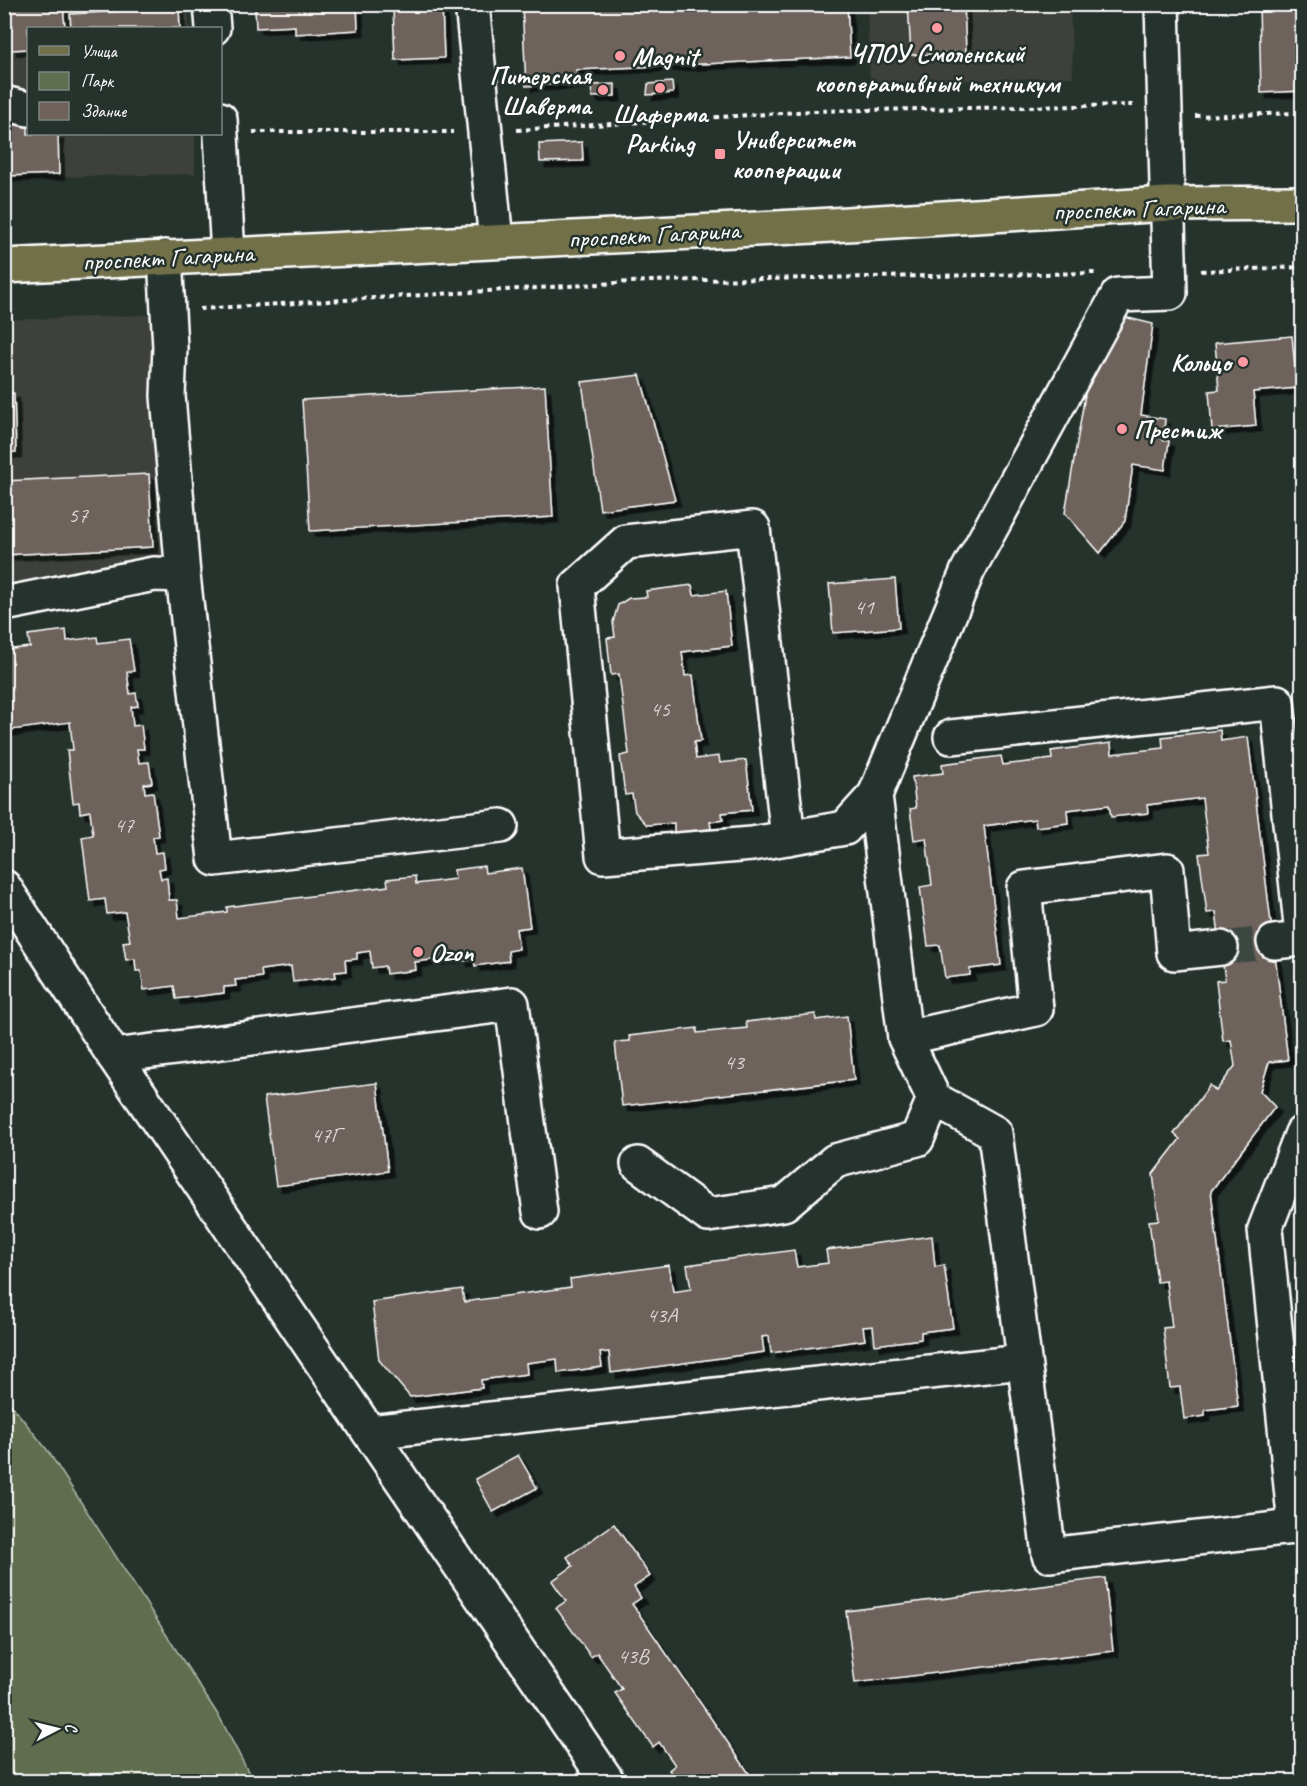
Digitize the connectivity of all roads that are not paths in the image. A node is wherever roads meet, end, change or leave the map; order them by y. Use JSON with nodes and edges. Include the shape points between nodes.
{"nodes":[{"id":1,"x":211,"y":4,"type":"edge"},
{"id":2,"x":472,"y":4,"type":"edge"},
{"id":3,"x":1162,"y":4,"type":"edge"},
{"id":4,"x":213,"y":27,"type":"edge"},
{"id":5,"x":4,"y":103,"type":"edge"},
{"id":6,"x":27,"y":109,"type":"edge"},
{"id":7,"x":221,"y":135,"type":"edge"},
{"id":8,"x":1302,"y":203,"type":"edge"},
{"id":9,"x":1167,"y":204,"type":"junction"},
{"id":10,"x":496,"y":241,"type":"junction"},
{"id":11,"x":228,"y":254,"type":"junction"},
{"id":12,"x":165,"y":256,"type":"junction"},
{"id":13,"x":4,"y":266,"type":"edge"},
{"id":14,"x":183,"y":575,"type":"junction"},
{"id":15,"x":4,"y":604,"type":"edge"},
{"id":16,"x":951,"y":737,"type":"dead end"},
{"id":17,"x":875,"y":795,"type":"junction"},
{"id":18,"x":501,"y":825,"type":"dead end"},
{"id":19,"x":788,"y":838,"type":"junction"},
{"id":20,"x":4,"y":887,"type":"edge"},
{"id":21,"x":1293,"y":938,"type":"edge"},
{"id":22,"x":1221,"y":948,"type":"tunnel mouth"},
{"id":23,"x":905,"y":1038,"type":"junction"},
{"id":24,"x":114,"y":1056,"type":"junction"},
{"id":25,"x":934,"y":1099,"type":"junction"},
{"id":26,"x":1302,"y":1133,"type":"edge"},
{"id":27,"x":638,"y":1164,"type":"dead end"},
{"id":28,"x":540,"y":1212,"type":"dead end"},
{"id":29,"x":1023,"y":1362,"type":"junction"},
{"id":30,"x":369,"y":1432,"type":"junction"},
{"id":31,"x":1299,"y":1526,"type":"edge"},
{"id":32,"x":608,"y":1782,"type":"edge"}],
"edges":[{"from":1,"to":4,"type":"lane"},
{"from":2,"to":10,"type":"lane"},
{"from":3,"to":9,"type":"lane"},
{"from":5,"to":6,"type":"lane"},
{"from":7,"to":11,"type":"lane"},
{"from":8,"to":9,"type":"main road","name":"проспект Гагарина"},
{"from":9,"to":10,"type":"main road","name":"проспект Гагарина"},
{"from":9,"to":17,"type":"lane","via":[[1170,293],[1118,295],[968,570]]},
{"from":10,"to":11,"type":"main road","name":"проспект Гагарина"},
{"from":11,"to":12,"type":"main road","name":"проспект Гагарина"},
{"from":12,"to":13,"type":"main road","name":"проспект Гагарина"},
{"from":12,"to":14,"type":"lane","via":[[170,347],[168,396]]},
{"from":14,"to":15,"type":"lane","via":[[154,574]]},
{"from":14,"to":18,"type":"lane","via":[[215,859]]},
{"from":16,"to":21,"type":"lane","via":[[1276,702]]},
{"from":17,"to":19,"type":"lane","via":[[845,828]]},
{"from":17,"to":23,"type":"lane"},
{"from":19,"to":19,"type":"lane","via":[[603,856],[577,586],[626,542],[753,528]]},
{"from":20,"to":24,"type":"lane"},
{"from":22,"to":23,"type":"lane","via":[[1174,953],[1167,870],[1024,888],[1036,1009]]},
{"from":23,"to":25,"type":"lane"},
{"from":24,"to":28,"type":"lane","via":[[512,1004]]},
{"from":24,"to":30,"type":"lane"},
{"from":25,"to":27,"type":"lane","via":[[917,1138],[835,1161],[784,1204],[708,1215]]},
{"from":25,"to":29,"type":"lane","via":[[995,1133]]},
{"from":26,"to":31,"type":"lane","via":[[1265,1229]]},
{"from":29,"to":30,"type":"lane"},
{"from":29,"to":31,"type":"lane","via":[[1049,1555]]},
{"from":30,"to":32,"type":"lane"}]}
